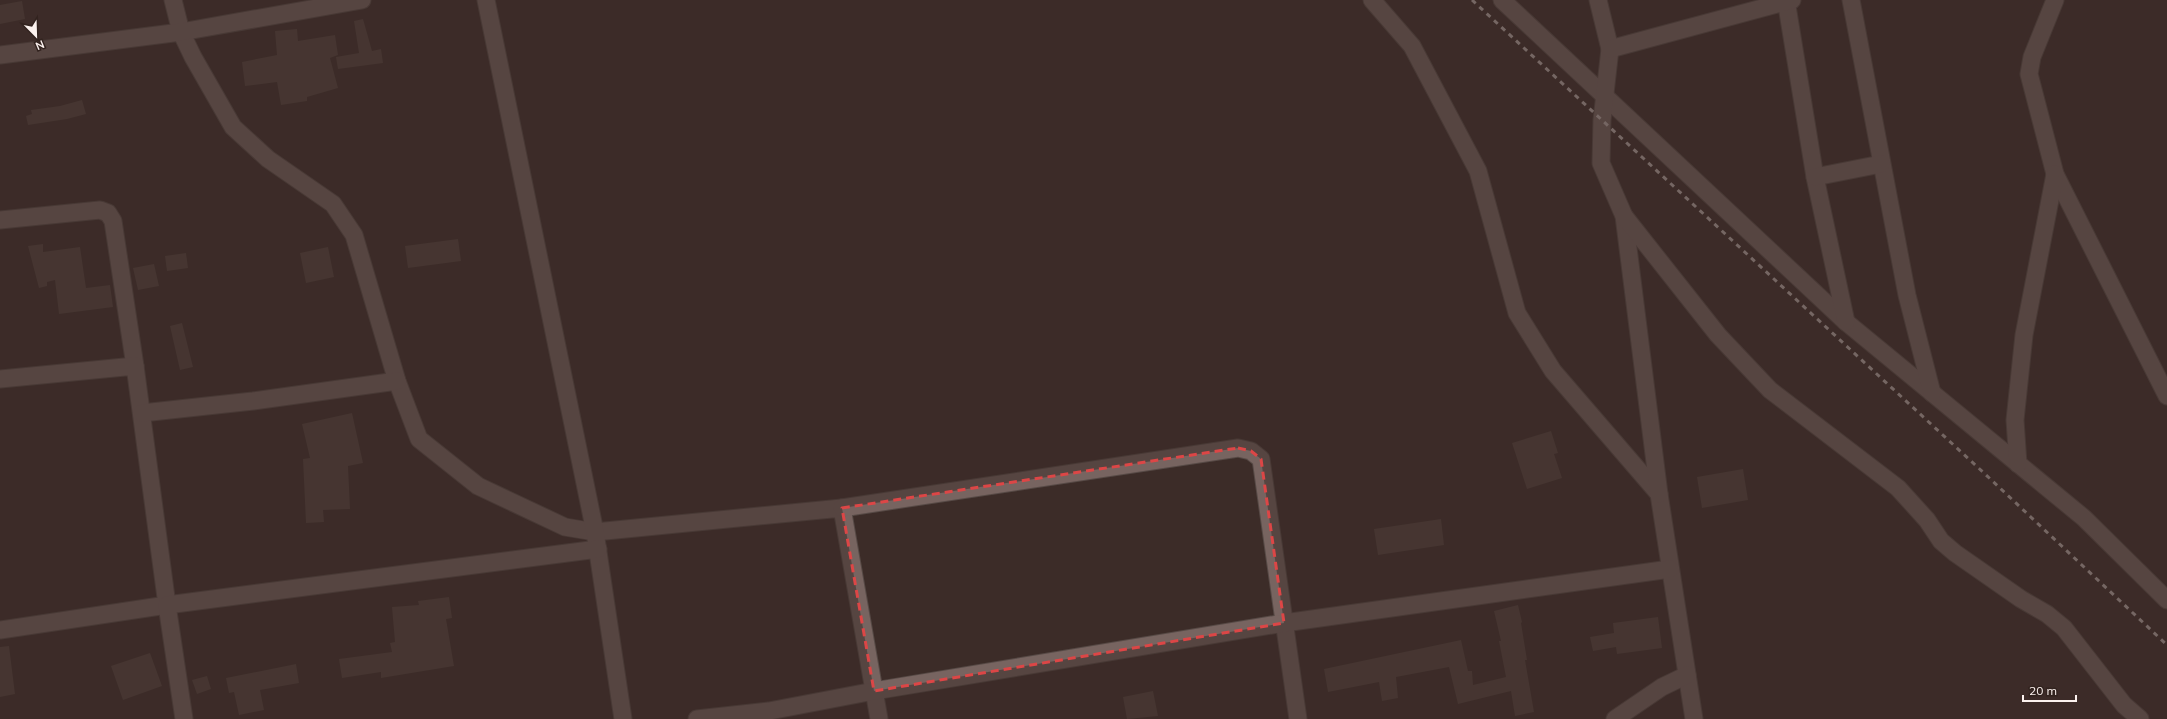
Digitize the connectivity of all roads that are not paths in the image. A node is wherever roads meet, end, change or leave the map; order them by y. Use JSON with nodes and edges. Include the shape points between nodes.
{"nodes":[{"id":1,"x":173,"y":0,"type":"edge"},
{"id":2,"x":362,"y":0,"type":"edge"},
{"id":3,"x":486,"y":0,"type":"edge"},
{"id":4,"x":1372,"y":0,"type":"edge"},
{"id":5,"x":1502,"y":0,"type":"edge"},
{"id":6,"x":1598,"y":0,"type":"edge"},
{"id":7,"x":1788,"y":0,"type":"edge"},
{"id":8,"x":1851,"y":0,"type":"edge"},
{"id":9,"x":2055,"y":0,"type":"edge"},
{"id":10,"x":181,"y":32,"type":"junction"},
{"id":11,"x":1610,"y":49,"type":"junction"},
{"id":12,"x":0,"y":55,"type":"edge"},
{"id":13,"x":1604,"y":94,"type":"junction"},
{"id":14,"x":1881,"y":164,"type":"junction"},
{"id":15,"x":2055,"y":174,"type":"junction"},
{"id":16,"x":1815,"y":177,"type":"junction"},
{"id":17,"x":1624,"y":216,"type":"junction"},
{"id":18,"x":0,"y":220,"type":"edge"},
{"id":19,"x":1846,"y":322,"type":"junction"},
{"id":20,"x":135,"y":366,"type":"junction"},
{"id":21,"x":0,"y":379,"type":"edge"},
{"id":22,"x":397,"y":381,"type":"junction"},
{"id":23,"x":1932,"y":394,"type":"junction"},
{"id":24,"x":2167,"y":396,"type":"edge"},
{"id":25,"x":142,"y":413,"type":"junction"},
{"id":26,"x":2018,"y":464,"type":"junction"},
{"id":27,"x":1659,"y":494,"type":"junction"},
{"id":28,"x":842,"y":508,"type":"junction"},
{"id":29,"x":595,"y":532,"type":"junction"},
{"id":30,"x":598,"y":549,"type":"junction"},
{"id":31,"x":1670,"y":569,"type":"junction"},
{"id":32,"x":2167,"y":600,"type":"edge"},
{"id":33,"x":167,"y":605,"type":"junction"},
{"id":34,"x":1284,"y":623,"type":"junction"},
{"id":35,"x":0,"y":630,"type":"edge"},
{"id":36,"x":1687,"y":675,"type":"junction"},
{"id":37,"x":874,"y":691,"type":"junction"},
{"id":38,"x":184,"y":719,"type":"edge"},
{"id":39,"x":623,"y":719,"type":"edge"},
{"id":40,"x":697,"y":719,"type":"edge"},
{"id":41,"x":879,"y":719,"type":"edge"},
{"id":42,"x":1298,"y":719,"type":"edge"},
{"id":43,"x":1615,"y":719,"type":"edge"},
{"id":44,"x":1694,"y":719,"type":"edge"},
{"id":45,"x":2140,"y":719,"type":"edge"}],
"edges":[{"from":1,"to":10,"type":"street"},
{"from":2,"to":10,"type":"street"},
{"from":3,"to":29,"type":"street"},
{"from":4,"to":27,"type":"street","via":[[1412,46],[1478,171],[1517,313],[1553,371]]},
{"from":5,"to":13,"type":"street"},
{"from":6,"to":11,"type":"street"},
{"from":7,"to":11,"type":"street"},
{"from":7,"to":16,"type":"street"},
{"from":8,"to":14,"type":"street"},
{"from":9,"to":15,"type":"street","via":[[2032,57],[2029,74]]},
{"from":10,"to":12,"type":"street"},
{"from":10,"to":22,"type":"street","via":[[233,127],[268,159],[333,204],[354,236]]},
{"from":11,"to":13,"type":"street"},
{"from":13,"to":17,"type":"street","via":[[1601,163]]},
{"from":13,"to":19,"type":"street"},
{"from":14,"to":16,"type":"street"},
{"from":14,"to":23,"type":"street","via":[[1907,295]]},
{"from":15,"to":24,"type":"street"},
{"from":15,"to":26,"type":"street","via":[[2024,335],[2015,420]]},
{"from":16,"to":19,"type":"street"},
{"from":17,"to":27,"type":"street"},
{"from":17,"to":45,"type":"street","via":[[1718,335],[1770,390],[1898,488],[1927,520],[1941,541],[1955,553],[2064,628],[2124,705]]},
{"from":18,"to":20,"type":"street","via":[[100,210],[108,213],[112,221]]},
{"from":19,"to":23,"type":"street"},
{"from":20,"to":21,"type":"street"},
{"from":20,"to":25,"type":"street"},
{"from":22,"to":25,"type":"street"},
{"from":22,"to":29,"type":"street","via":[[419,439],[478,486],[565,527]]},
{"from":23,"to":26,"type":"street"},
{"from":25,"to":33,"type":"street"},
{"from":26,"to":32,"type":"street","via":[[2084,518]]},
{"from":27,"to":31,"type":"street"},
{"from":28,"to":29,"type":"street"},
{"from":28,"to":34,"type":"street","via":[[1238,448],[1252,451],[1261,460]]},
{"from":28,"to":37,"type":"street"},
{"from":29,"to":30,"type":"street"},
{"from":30,"to":33,"type":"street"},
{"from":30,"to":39,"type":"street"},
{"from":31,"to":34,"type":"street"},
{"from":31,"to":36,"type":"street"},
{"from":33,"to":35,"type":"street"},
{"from":33,"to":38,"type":"street"},
{"from":34,"to":37,"type":"street"},
{"from":34,"to":42,"type":"street"},
{"from":36,"to":43,"type":"street","via":[[1662,687]]},
{"from":36,"to":44,"type":"street"},
{"from":37,"to":40,"type":"street","via":[[769,711]]},
{"from":37,"to":41,"type":"street"}]}
